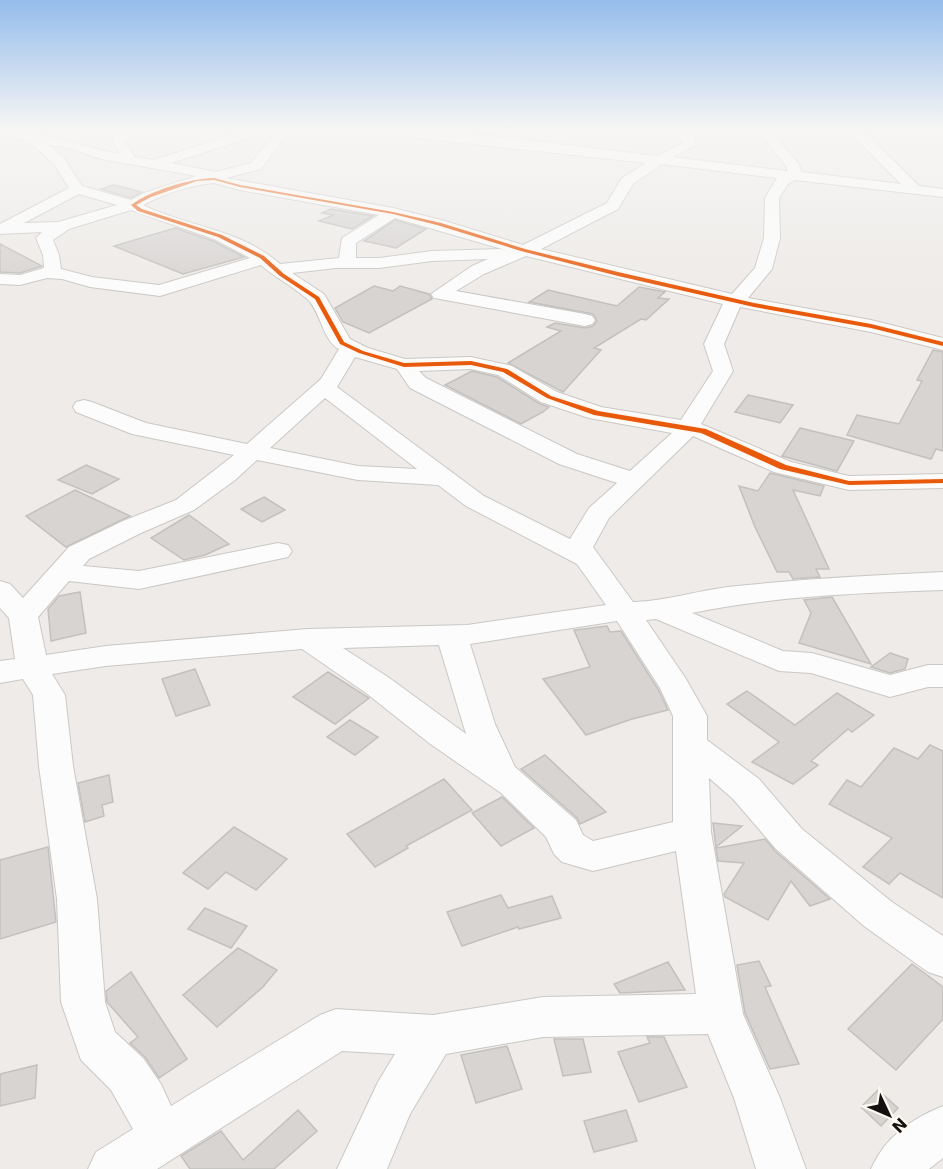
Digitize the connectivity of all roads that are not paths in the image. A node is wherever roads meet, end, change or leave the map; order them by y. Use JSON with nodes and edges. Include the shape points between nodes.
{"nodes":[{"id":1,"x":75,"y":185,"type":"edge"},
{"id":2,"x":189,"y":185,"type":"edge"},
{"id":3,"x":246,"y":185,"type":"edge"},
{"id":4,"x":625,"y":185,"type":"edge"},
{"id":5,"x":780,"y":185,"type":"edge"},
{"id":6,"x":872,"y":185,"type":"edge"},
{"id":7,"x":910,"y":185,"type":"edge"},
{"id":8,"x":78,"y":189,"type":"junction"},
{"id":9,"x":916,"y":190,"type":"junction"},
{"id":10,"x":943,"y":193,"type":"edge"},
{"id":11,"x":133,"y":205,"type":"junction"},
{"id":12,"x":393,"y":213,"type":"junction"},
{"id":13,"x":63,"y":226,"type":"junction"},
{"id":14,"x":0,"y":229,"type":"edge"},
{"id":15,"x":519,"y":252,"type":"junction"},
{"id":16,"x":347,"y":263,"type":"junction"},
{"id":17,"x":270,"y":265,"type":"junction"},
{"id":18,"x":48,"y":273,"type":"junction"},
{"id":19,"x":0,"y":279,"type":"edge"},
{"id":20,"x":736,"y":300,"type":"junction"},
{"id":21,"x":585,"y":320,"type":"dead end"},
{"id":22,"x":943,"y":344,"type":"edge"},
{"id":23,"x":351,"y":347,"type":"junction"},
{"id":24,"x":404,"y":364,"type":"junction"},
{"id":25,"x":324,"y":387,"type":"junction"},
{"id":26,"x":84,"y":406,"type":"dead end"},
{"id":27,"x":687,"y":428,"type":"junction"},
{"id":28,"x":253,"y":452,"type":"junction"},
{"id":29,"x":445,"y":478,"type":"junction"},
{"id":30,"x":634,"y":480,"type":"junction"},
{"id":31,"x":943,"y":481,"type":"edge"},
{"id":32,"x":278,"y":551,"type":"dead end"},
{"id":33,"x":587,"y":558,"type":"junction"},
{"id":34,"x":62,"y":572,"type":"junction"},
{"id":35,"x":943,"y":581,"type":"edge"},
{"id":36,"x":0,"y":590,"type":"edge"},
{"id":37,"x":660,"y":610,"type":"junction"},
{"id":38,"x":625,"y":611,"type":"junction"},
{"id":39,"x":23,"y":616,"type":"junction"},
{"id":40,"x":452,"y":636,"type":"junction"},
{"id":41,"x":308,"y":639,"type":"junction"},
{"id":42,"x":15,"y":669,"type":"edge"},
{"id":43,"x":943,"y":676,"type":"edge"},
{"id":44,"x":691,"y":745,"type":"junction"},
{"id":45,"x":501,"y":774,"type":"junction"},
{"id":46,"x":692,"y":832,"type":"junction"},
{"id":47,"x":943,"y":959,"type":"edge"},
{"id":48,"x":721,"y":1014,"type":"junction"},
{"id":49,"x":433,"y":1036,"type":"junction"},
{"id":50,"x":943,"y":1130,"type":"edge"},
{"id":51,"x":161,"y":1140,"type":"junction"},
{"id":52,"x":113,"y":1169,"type":"edge"},
{"id":53,"x":362,"y":1169,"type":"edge"},
{"id":54,"x":781,"y":1169,"type":"edge"},
{"id":55,"x":896,"y":1169,"type":"edge"}],
"edges":[{"from":1,"to":8,"type":"street"},
{"from":2,"to":11,"type":"street"},
{"from":3,"to":12,"type":"street"},
{"from":4,"to":15,"type":"street","via":[[613,206]]},
{"from":5,"to":20,"type":"street","via":[[772,198],[772,238],[763,269]]},
{"from":6,"to":9,"type":"street"},
{"from":7,"to":9,"type":"street"},
{"from":8,"to":11,"type":"street"},
{"from":8,"to":14,"type":"street"},
{"from":9,"to":10,"type":"street"},
{"from":11,"to":13,"type":"street"},
{"from":11,"to":17,"type":"street","via":[[220,236]]},
{"from":12,"to":15,"type":"street","via":[[439,224]]},
{"from":12,"to":16,"type":"street","via":[[348,241]]},
{"from":13,"to":14,"type":"street"},
{"from":13,"to":18,"type":"street","via":[[44,238],[53,271]]},
{"from":15,"to":16,"type":"street"},
{"from":15,"to":20,"type":"street"},
{"from":15,"to":21,"type":"street","via":[[478,270],[440,294]]},
{"from":16,"to":17,"type":"street"},
{"from":17,"to":18,"type":"street","via":[[160,291]]},
{"from":17,"to":23,"type":"street","via":[[317,298],[342,343]]},
{"from":18,"to":19,"type":"street","via":[[20,280]]},
{"from":20,"to":22,"type":"street"},
{"from":20,"to":27,"type":"street","via":[[714,344],[723,371]]},
{"from":23,"to":24,"type":"street"},
{"from":23,"to":25,"type":"street"},
{"from":24,"to":27,"type":"street","via":[[471,363],[505,370],[549,397],[597,413]]},
{"from":24,"to":30,"type":"street","via":[[418,382],[568,459]]},
{"from":25,"to":28,"type":"street"},
{"from":25,"to":29,"type":"street"},
{"from":26,"to":28,"type":"street","via":[[140,429]]},
{"from":27,"to":30,"type":"street"},
{"from":27,"to":31,"type":"street","via":[[703,431],[783,467],[849,483]]},
{"from":28,"to":29,"type":"street","via":[[358,472]]},
{"from":28,"to":34,"type":"street","via":[[185,506],[132,526],[79,553]]},
{"from":29,"to":33,"type":"street","via":[[475,501]]},
{"from":30,"to":33,"type":"street","via":[[593,522],[579,547]]},
{"from":32,"to":34,"type":"street","via":[[139,580]]},
{"from":33,"to":38,"type":"street"},
{"from":34,"to":39,"type":"street"},
{"from":35,"to":37,"type":"street","via":[[734,595]]},
{"from":36,"to":39,"type":"street"},
{"from":37,"to":38,"type":"street"},
{"from":37,"to":43,"type":"street","via":[[779,661],[812,663],[890,686]]},
{"from":38,"to":40,"type":"street"},
{"from":38,"to":44,"type":"street","via":[[690,716]]},
{"from":39,"to":42,"type":"street","via":[[29,641]]},
{"from":40,"to":41,"type":"street"},
{"from":40,"to":45,"type":"street","via":[[478,724]]},
{"from":41,"to":42,"type":"street","via":[[106,656]]},
{"from":41,"to":45,"type":"street"},
{"from":42,"to":51,"type":"street","via":[[49,696],[77,899],[83,1002],[97,1045],[127,1074],[144,1100]]},
{"from":44,"to":46,"type":"street"},
{"from":44,"to":47,"type":"street","via":[[746,789],[789,839],[878,914]]},
{"from":45,"to":46,"type":"street","via":[[563,830],[567,843],[593,856]]},
{"from":46,"to":48,"type":"street"},
{"from":48,"to":49,"type":"street","via":[[543,1017]]},
{"from":48,"to":54,"type":"street","via":[[757,1098]]},
{"from":49,"to":51,"type":"street","via":[[336,1030]]},
{"from":49,"to":53,"type":"street","via":[[394,1098]]},
{"from":50,"to":55,"type":"street","via":[[916,1148]]},
{"from":51,"to":52,"type":"street"}]}
